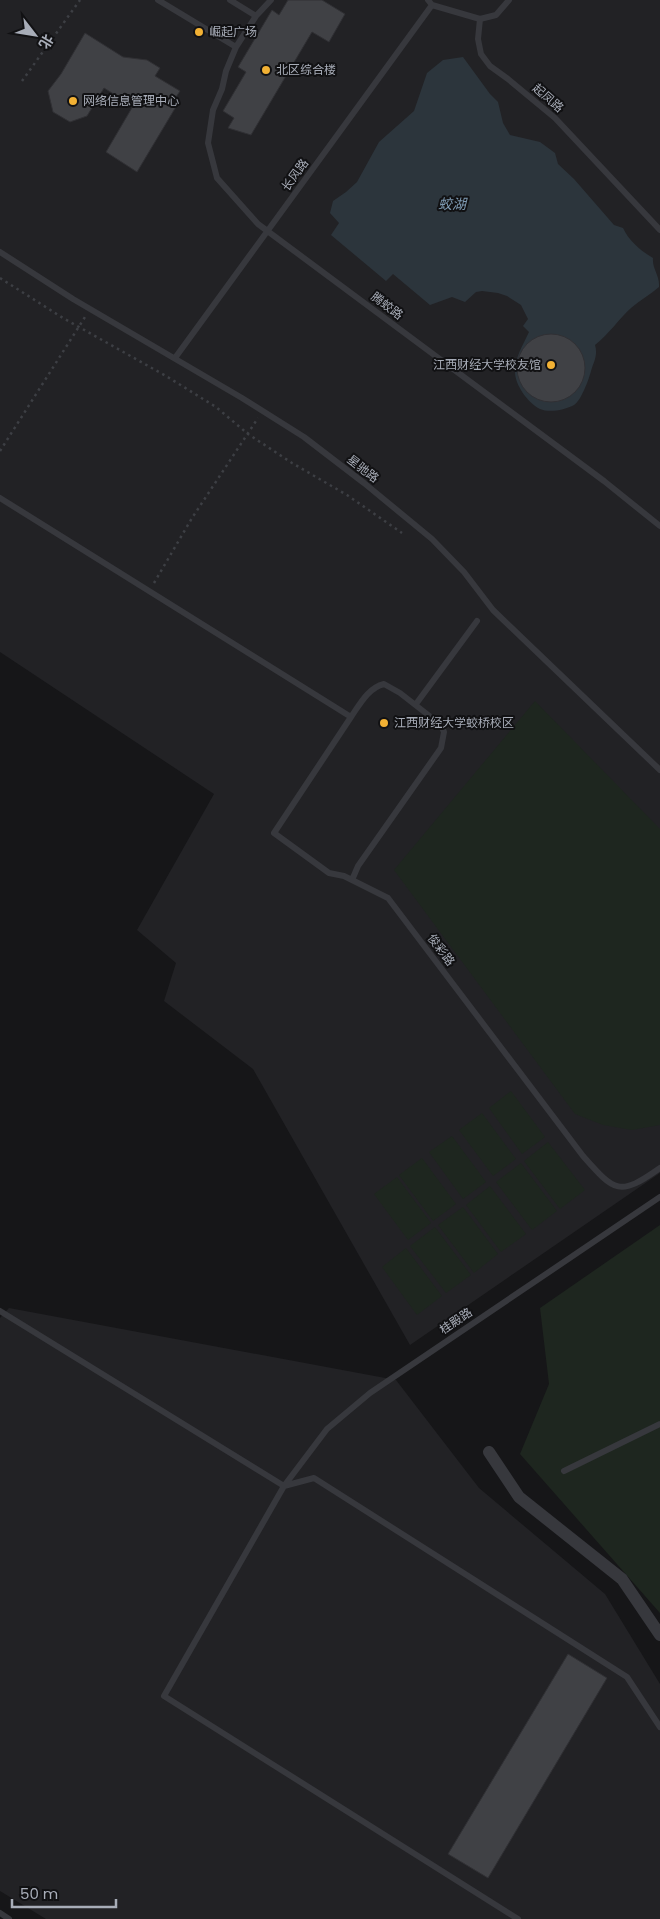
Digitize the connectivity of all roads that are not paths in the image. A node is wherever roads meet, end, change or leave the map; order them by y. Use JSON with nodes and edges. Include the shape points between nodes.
{"nodes":[{"id":1,"x":158,"y":0,"type":"edge"},
{"id":2,"x":230,"y":0,"type":"edge"},
{"id":3,"x":271,"y":0,"type":"edge"},
{"id":4,"x":509,"y":0,"type":"edge"},
{"id":5,"x":430,"y":3,"type":"edge"},
{"id":6,"x":256,"y":16,"type":"junction"},
{"id":7,"x":480,"y":19,"type":"junction"},
{"id":8,"x":236,"y":47,"type":"junction"},
{"id":9,"x":660,"y":230,"type":"edge"},
{"id":10,"x":268,"y":231,"type":"junction"},
{"id":11,"x":0,"y":252,"type":"edge"},
{"id":12,"x":175,"y":358,"type":"junction"},
{"id":13,"x":0,"y":498,"type":"edge"},
{"id":14,"x":660,"y":526,"type":"edge"},
{"id":15,"x":477,"y":622,"type":"dead end"},
{"id":16,"x":416,"y":704,"type":"junction"},
{"id":17,"x":351,"y":717,"type":"junction"},
{"id":18,"x":660,"y":770,"type":"edge"},
{"id":19,"x":352,"y":880,"type":"junction"},
{"id":20,"x":660,"y":1168,"type":"edge"},
{"id":21,"x":660,"y":1197,"type":"edge"},
{"id":22,"x":0,"y":1311,"type":"edge"},
{"id":23,"x":660,"y":1424,"type":"edge"},
{"id":24,"x":489,"y":1452,"type":"dead end"},
{"id":25,"x":564,"y":1470,"type":"dead end"},
{"id":26,"x":284,"y":1486,"type":"junction"},
{"id":27,"x":660,"y":1635,"type":"edge"},
{"id":28,"x":660,"y":1727,"type":"edge"},
{"id":29,"x":0,"y":1913,"type":"edge"},
{"id":30,"x":9,"y":1919,"type":"edge"},
{"id":31,"x":518,"y":1919,"type":"edge"}],
"edges":[{"from":1,"to":8,"type":"lane"},
{"from":2,"to":6,"type":"lane"},
{"from":3,"to":6,"type":"lane","name":"腾蛟路"},
{"from":4,"to":7,"type":"lane","via":[[496,15]]},
{"from":5,"to":7,"type":"lane"},
{"from":5,"to":10,"type":"lane","name":"长风路"},
{"from":6,"to":8,"type":"lane","name":"腾蛟路"},
{"from":7,"to":9,"type":"lane","name":"起凤路","via":[[478,39],[481,54],[490,66],[555,118]]},
{"from":8,"to":10,"type":"lane","name":"腾蛟路","via":[[213,110],[208,143],[218,178]]},
{"from":10,"to":12,"type":"lane","name":"长风路"},
{"from":10,"to":14,"type":"lane","name":"腾蛟路"},
{"from":11,"to":12,"type":"lane","name":"星驰路","via":[[72,299]]},
{"from":12,"to":18,"type":"lane","name":"星驰路","via":[[304,438],[432,539],[464,572],[493,610]]},
{"from":13,"to":17,"type":"lane"},
{"from":15,"to":16,"type":"lane"},
{"from":16,"to":17,"type":"lane","via":[[384,684],[368,693]]},
{"from":16,"to":19,"type":"lane","via":[[442,725],[441,748],[358,866]]},
{"from":17,"to":19,"type":"lane","name":"俊彩路","via":[[274,833],[329,873]]},
{"from":19,"to":20,"type":"lane","name":"俊彩路","via":[[388,898],[595,1170],[611,1184],[624,1188],[639,1183]]},
{"from":21,"to":26,"type":"lane","name":"桂殿路","via":[[370,1393],[327,1429]]},
{"from":22,"to":26,"type":"lane"},
{"from":23,"to":25,"type":"lane"},
{"from":24,"to":27,"type":"street","via":[[519,1497],[622,1578]]},
{"from":26,"to":28,"type":"lane","via":[[314,1478],[627,1677]]},
{"from":26,"to":31,"type":"lane","name":"桂殿路","via":[[164,1696]]},
{"from":29,"to":30,"type":"lane"}]}
